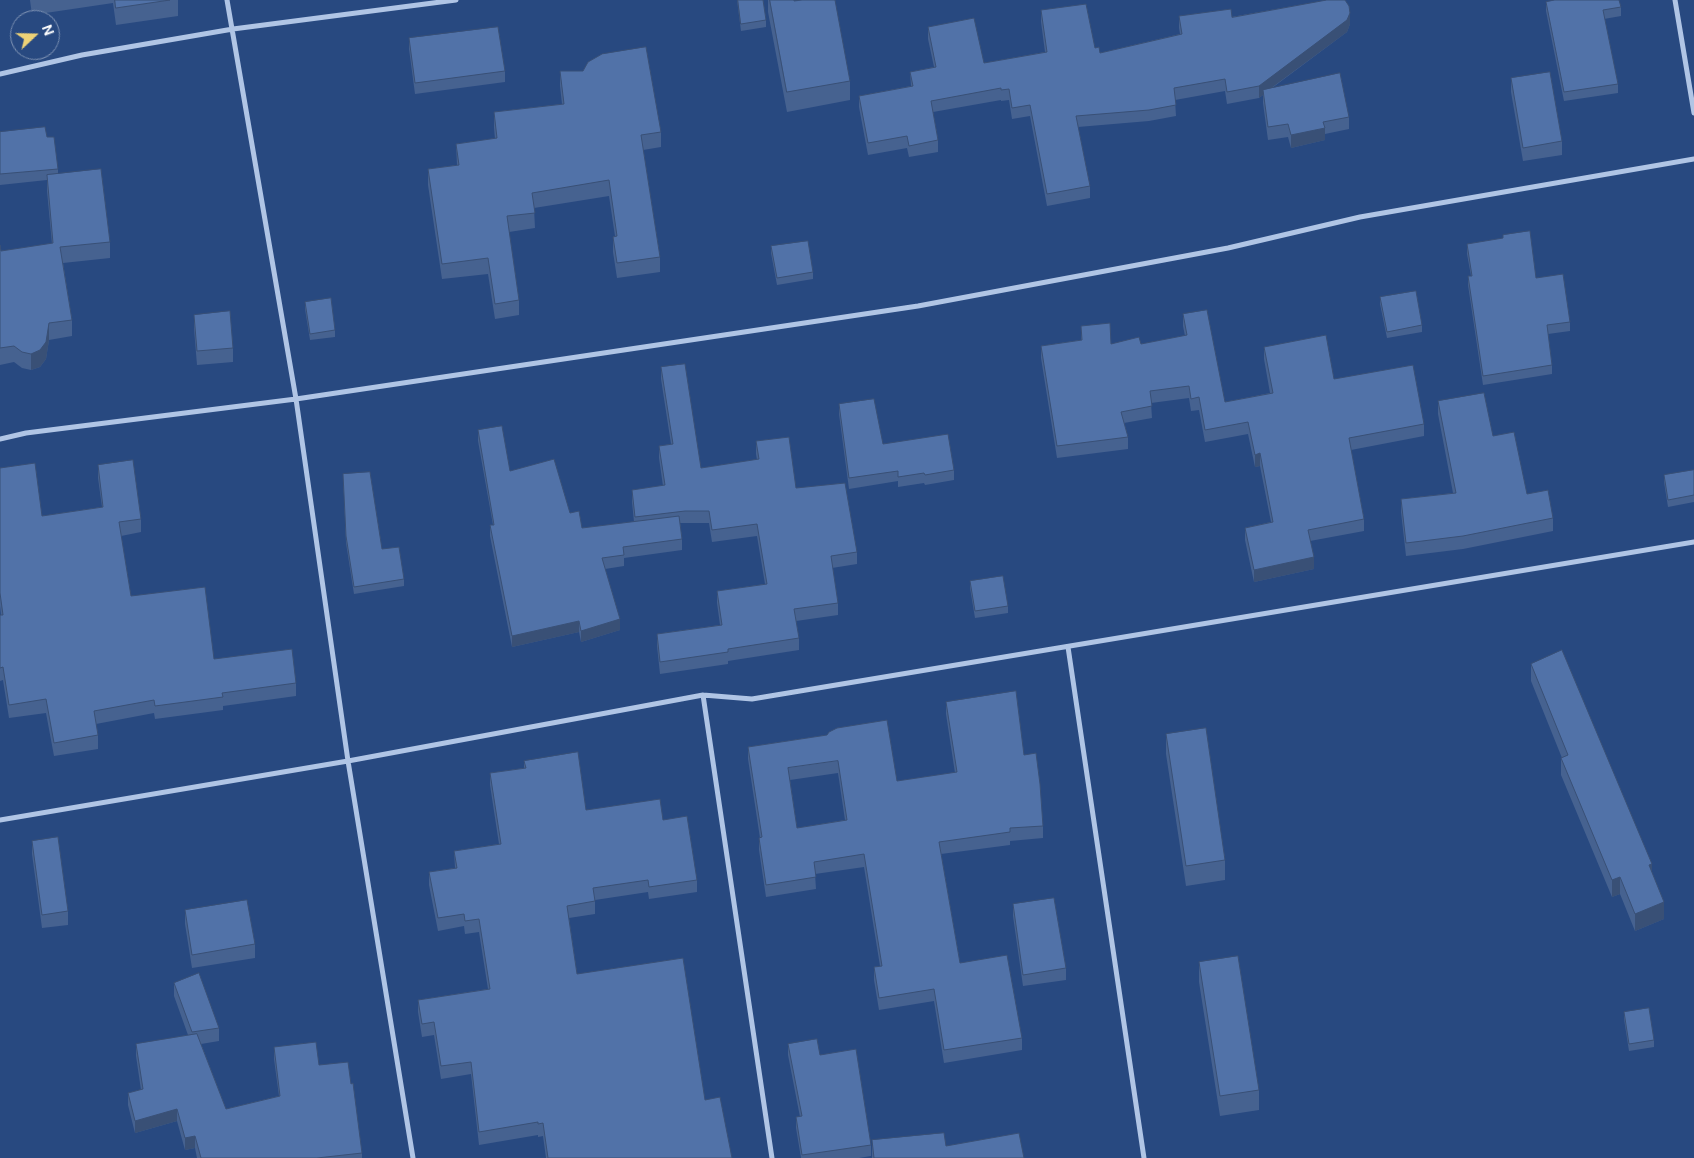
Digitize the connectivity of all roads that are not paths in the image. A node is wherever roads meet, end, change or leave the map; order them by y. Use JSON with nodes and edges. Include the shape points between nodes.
{"nodes":[{"id":1,"x":227,"y":0,"type":"edge"},
{"id":2,"x":456,"y":0,"type":"edge"},
{"id":3,"x":1675,"y":0,"type":"edge"},
{"id":4,"x":232,"y":29,"type":"junction"},
{"id":5,"x":0,"y":74,"type":"edge"},
{"id":6,"x":1694,"y":113,"type":"edge"},
{"id":7,"x":1694,"y":159,"type":"edge"},
{"id":8,"x":296,"y":399,"type":"junction"},
{"id":9,"x":0,"y":439,"type":"edge"},
{"id":10,"x":1694,"y":542,"type":"edge"},
{"id":11,"x":1068,"y":647,"type":"junction"},
{"id":12,"x":702,"y":695,"type":"junction"},
{"id":13,"x":348,"y":761,"type":"junction"},
{"id":14,"x":0,"y":820,"type":"edge"},
{"id":15,"x":412,"y":1158,"type":"edge"},
{"id":16,"x":772,"y":1158,"type":"edge"},
{"id":17,"x":1144,"y":1158,"type":"edge"}],
"edges":[{"from":1,"to":4,"type":"street"},
{"from":2,"to":4,"type":"street"},
{"from":3,"to":6,"type":"street"},
{"from":4,"to":5,"type":"street","via":[[82,55]]},
{"from":4,"to":8,"type":"street"},
{"from":7,"to":8,"type":"street","via":[[1360,217],[1228,248],[918,306]]},
{"from":8,"to":9,"type":"street"},
{"from":8,"to":13,"type":"street"},
{"from":10,"to":11,"type":"street"},
{"from":11,"to":12,"type":"street","via":[[752,699]]},
{"from":11,"to":17,"type":"street"},
{"from":12,"to":13,"type":"street"},
{"from":12,"to":16,"type":"street"},
{"from":13,"to":14,"type":"street"},
{"from":13,"to":15,"type":"street"}]}
